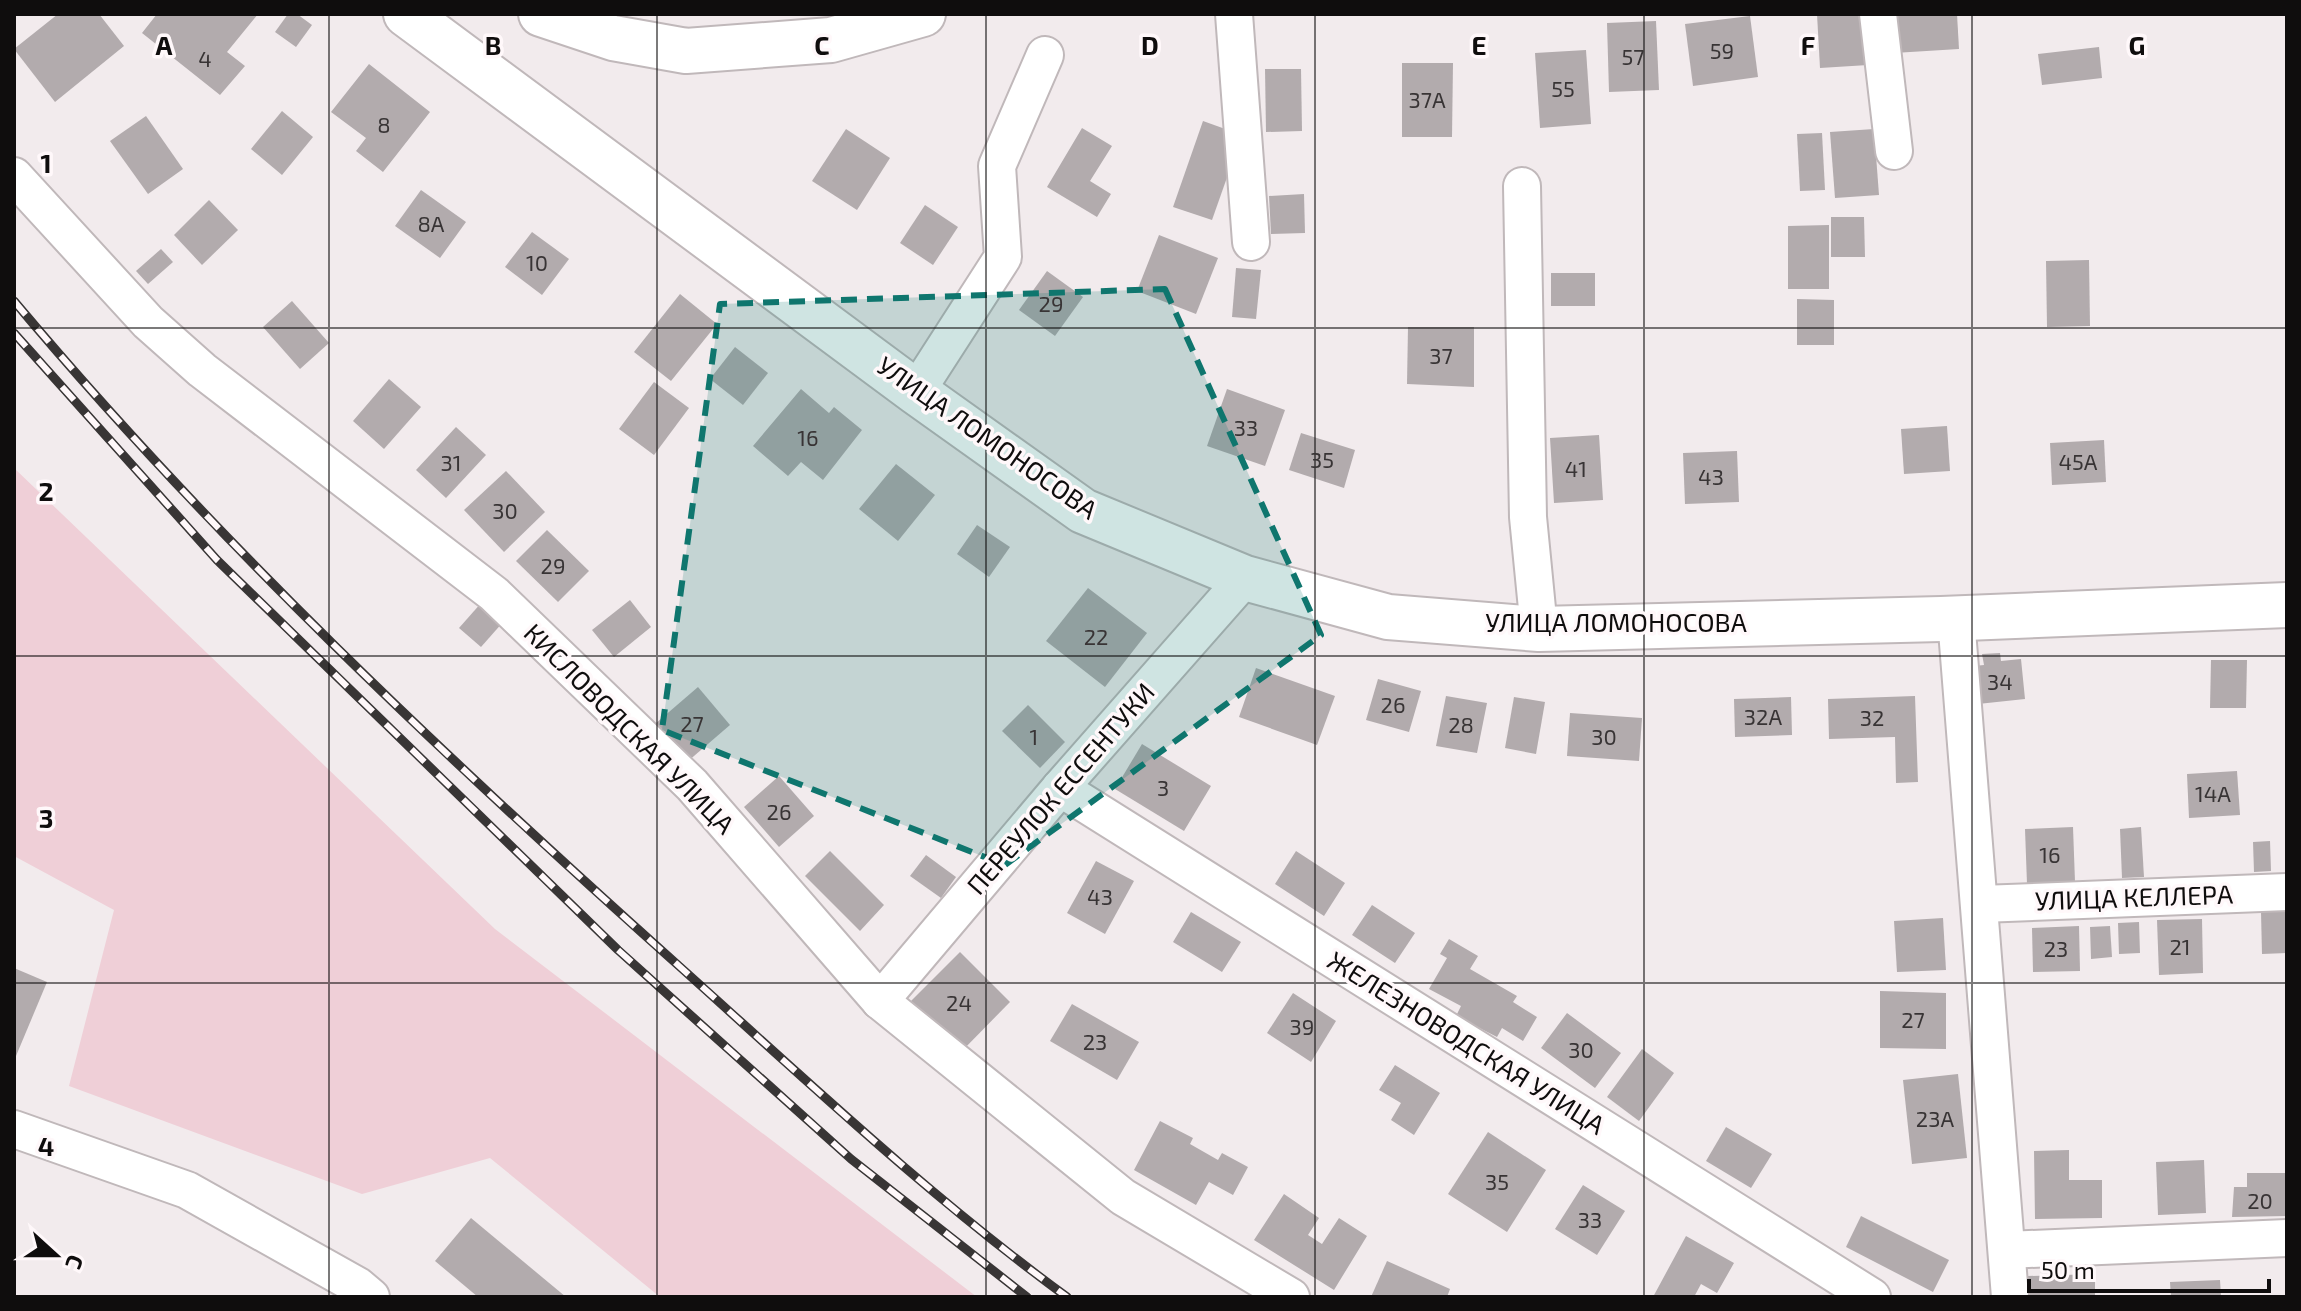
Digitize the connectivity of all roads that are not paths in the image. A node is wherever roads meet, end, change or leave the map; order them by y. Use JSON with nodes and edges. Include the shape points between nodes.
{"nodes":[{"id":1,"x":406,"y":14,"type":"edge"},
{"id":2,"x":541,"y":14,"type":"edge"},
{"id":3,"x":923,"y":14,"type":"edge"},
{"id":4,"x":1234,"y":14,"type":"edge"},
{"id":5,"x":1878,"y":14,"type":"edge"},
{"id":6,"x":1045,"y":55,"type":"dead end"},
{"id":7,"x":1894,"y":151,"type":"dead end"},
{"id":8,"x":14,"y":176,"type":"edge"},
{"id":9,"x":1522,"y":186,"type":"dead end"},
{"id":10,"x":1251,"y":242,"type":"dead end"},
{"id":11,"x":916,"y":392,"type":"junction"},
{"id":12,"x":1245,"y":578,"type":"junction"},
{"id":13,"x":2287,"y":605,"type":"edge"},
{"id":14,"x":1956,"y":618,"type":"junction"},
{"id":15,"x":1539,"y":629,"type":"junction"},
{"id":16,"x":1060,"y":788,"type":"junction"},
{"id":17,"x":2287,"y":892,"type":"edge"},
{"id":18,"x":1981,"y":904,"type":"junction"},
{"id":19,"x":880,"y":1001,"type":"junction"},
{"id":20,"x":14,"y":1129,"type":"edge"},
{"id":21,"x":2287,"y":1238,"type":"edge"},
{"id":22,"x":2007,"y":1250,"type":"junction"},
{"id":23,"x":371,"y":1297,"type":"edge"},
{"id":24,"x":1291,"y":1297,"type":"edge"},
{"id":25,"x":1872,"y":1297,"type":"edge"},
{"id":26,"x":2010,"y":1297,"type":"edge"}],
"edges":[{"from":1,"to":11,"type":"main road","name":"УЛИЦА ЛОМОНОСОВА"},
{"from":2,"to":3,"type":"main road","via":[[613,38],[686,51],[831,40]]},
{"from":4,"to":10,"type":"street"},
{"from":5,"to":7,"type":"street"},
{"from":6,"to":11,"type":"street","via":[[997,166],[1003,257]]},
{"from":8,"to":19,"type":"street","name":"КИСЛОВОДСКАЯ УЛИЦА","via":[[148,322],[202,370],[494,594],[692,785]]},
{"from":9,"to":15,"type":"street","via":[[1528,517]]},
{"from":11,"to":12,"type":"main road","name":"УЛИЦА ЛОМОНОСОВА","via":[[1083,511]]},
{"from":12,"to":15,"type":"main road","name":"УЛИЦА ЛОМОНОСОВА","via":[[1388,617]]},
{"from":12,"to":16,"type":"street","name":"ПЕРЕУЛОК ЕССЕНТУКИ"},
{"from":13,"to":14,"type":"main road","name":"УЛИЦА ЛОМОНОСОВА"},
{"from":14,"to":15,"type":"main road","name":"УЛИЦА ЛОМОНОСОВА"},
{"from":14,"to":18,"type":"street"},
{"from":16,"to":19,"type":"street","name":"ПЕРЕУЛОК ЕССЕНТУКИ"},
{"from":16,"to":25,"type":"street","name":"ЖЕЛЕЗНОВОДСКАЯ УЛИЦА"},
{"from":17,"to":18,"type":"street","name":"УЛИЦА КЕЛЛЕРА"},
{"from":18,"to":22,"type":"street"},
{"from":19,"to":24,"type":"street","name":"КИСЛОВОДСКАЯ УЛИЦА","via":[[1123,1197]]},
{"from":20,"to":23,"type":"street","via":[[187,1190]]},
{"from":21,"to":22,"type":"street"},
{"from":22,"to":26,"type":"street"}]}
